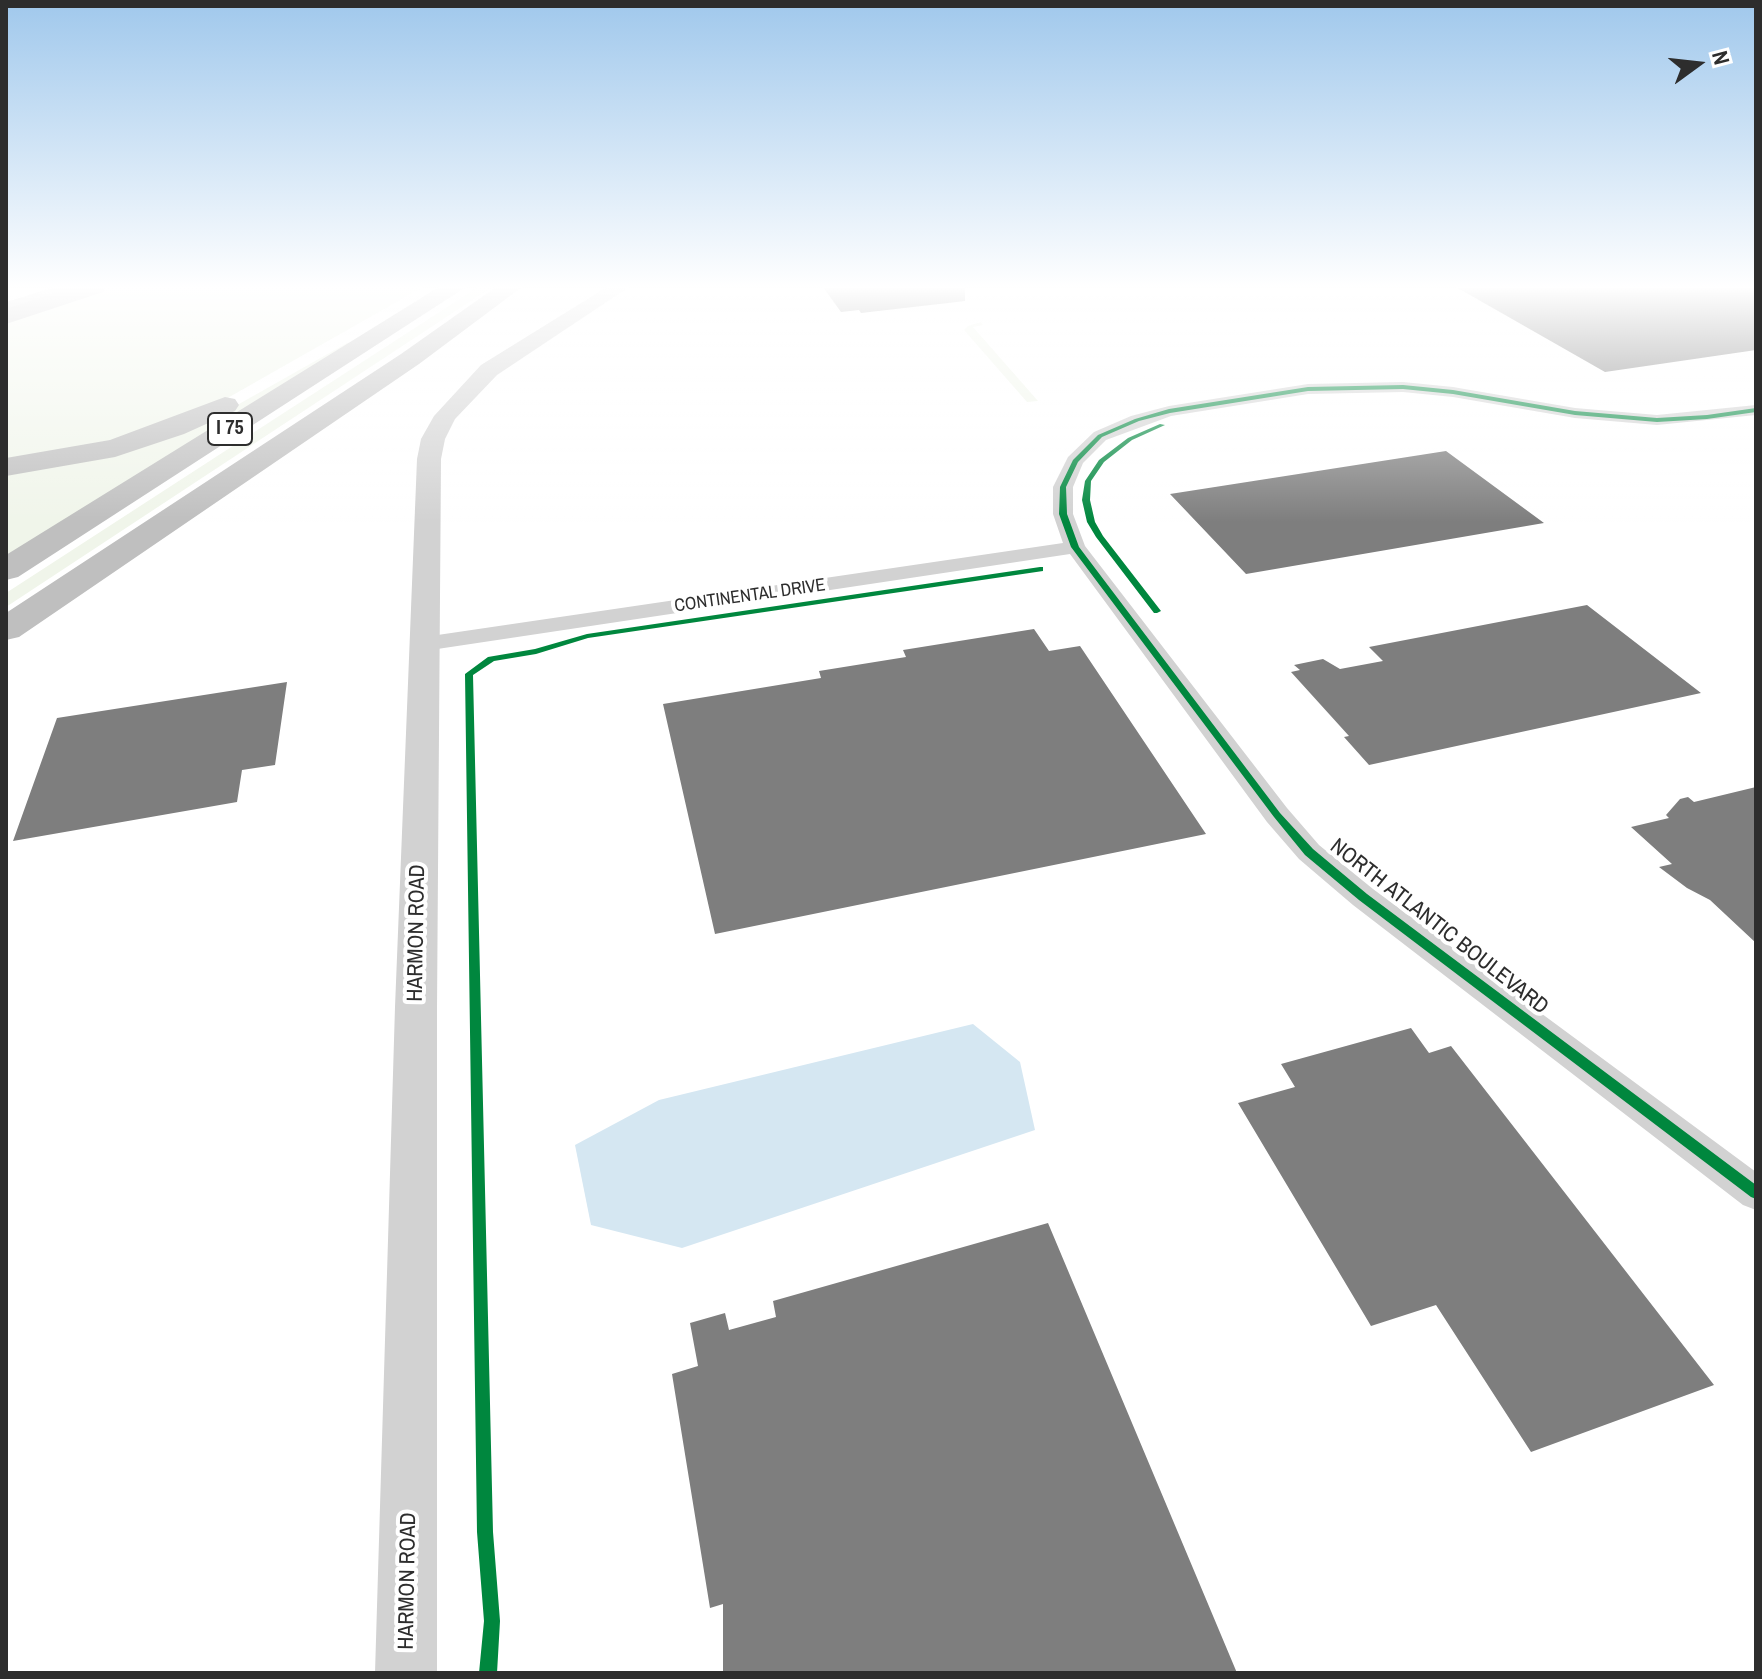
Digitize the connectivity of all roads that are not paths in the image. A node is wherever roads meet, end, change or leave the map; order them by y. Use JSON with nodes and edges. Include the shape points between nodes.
{"nodes":[{"id":1,"x":293,"y":365,"type":"edge"},
{"id":2,"x":331,"y":365,"type":"edge"},
{"id":3,"x":400,"y":365,"type":"edge"},
{"id":4,"x":496,"y":365,"type":"edge"},
{"id":5,"x":1756,"y":410,"type":"edge"},
{"id":6,"x":6,"y":467,"type":"edge"},
{"id":7,"x":1075,"y":547,"type":"junction"},
{"id":8,"x":6,"y":570,"type":"edge"},
{"id":9,"x":6,"y":629,"type":"edge"},
{"id":10,"x":424,"y":644,"type":"junction"},
{"id":11,"x":1756,"y":1193,"type":"edge"},
{"id":12,"x":406,"y":1673,"type":"edge"}],
"edges":[{"from":1,"to":6,"type":"highway","via":[[197,419],[115,448]]},
{"from":2,"to":8,"type":"highway","number":"I 75"},
{"from":3,"to":9,"type":"highway","number":"I 75"},
{"from":4,"to":10,"type":"street","name":"HARMON ROAD","via":[[445,416],[433,439]]},
{"from":5,"to":7,"type":"street","name":"NORTH ATLANTIC BOULEVARD","via":[[1657,420],[1610,418],[1453,392],[1365,386],[1308,389],[1169,411],[1100,436],[1075,461],[1063,487],[1063,514]]},
{"from":7,"to":10,"type":"street","name":"CONTINENTAL DRIVE"},
{"from":7,"to":11,"type":"street","name":"NORTH ATLANTIC BOULEVARD","via":[[1309,852]]},
{"from":10,"to":12,"type":"street","name":"HARMON ROAD"}]}
